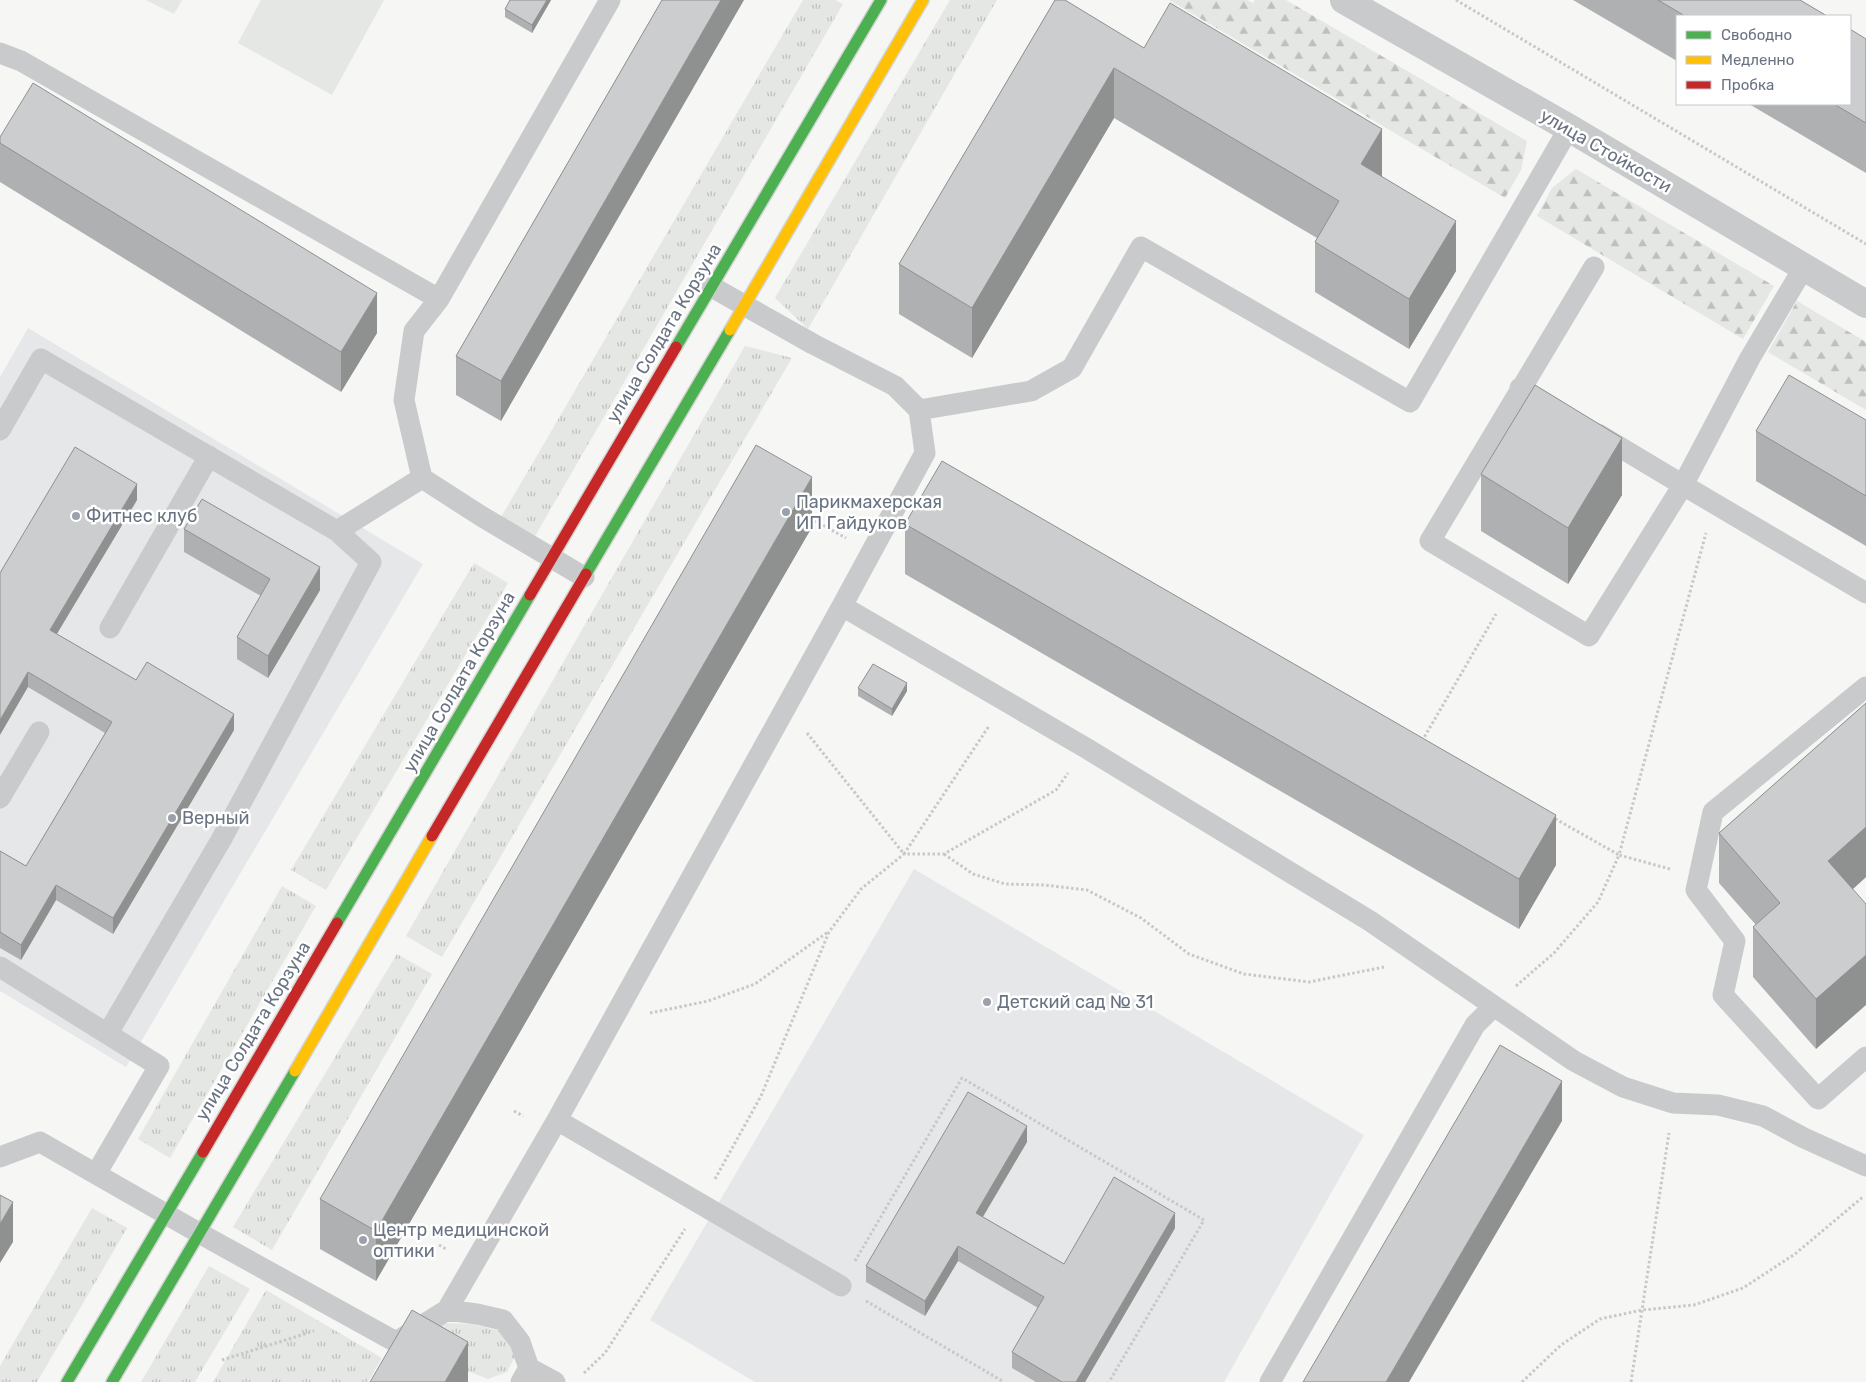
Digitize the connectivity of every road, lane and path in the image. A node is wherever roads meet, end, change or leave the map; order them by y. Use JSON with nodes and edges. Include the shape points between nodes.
{"nodes":[{"id":1,"x":610,"y":0,"type":"edge"},
{"id":2,"x":881,"y":0,"type":"edge"},
{"id":3,"x":924,"y":0,"type":"edge"},
{"id":4,"x":1344,"y":0,"type":"edge"},
{"id":5,"x":1456,"y":0,"type":"edge"},
{"id":6,"x":0,"y":53,"type":"edge"},
{"id":7,"x":1569,"y":128,"type":"junction"},
{"id":8,"x":1866,"y":244,"type":"edge"},
{"id":9,"x":1594,"y":267,"type":"dead end"},
{"id":10,"x":1804,"y":267,"type":"junction"},
{"id":11,"x":712,"y":287,"type":"junction"},
{"id":12,"x":440,"y":299,"type":"junction"},
{"id":13,"x":1866,"y":304,"type":"edge"},
{"id":14,"x":744,"y":305,"type":"junction"},
{"id":15,"x":1520,"y":388,"type":"junction"},
{"id":16,"x":919,"y":410,"type":"junction"},
{"id":17,"x":0,"y":430,"type":"edge"},
{"id":18,"x":209,"y":456,"type":"junction"},
{"id":19,"x":422,"y":478,"type":"junction"},
{"id":20,"x":1683,"y":485,"type":"junction"},
{"id":21,"x":1714,"y":504,"type":"junction"},
{"id":22,"x":804,"y":514,"type":"edge"},
{"id":23,"x":337,"y":531,"type":"junction"},
{"id":24,"x":871,"y":552,"type":"junction"},
{"id":25,"x":552,"y":558,"type":"junction"},
{"id":26,"x":584,"y":577,"type":"junction"},
{"id":27,"x":1510,"y":588,"type":"junction"},
{"id":28,"x":1866,"y":593,"type":"edge"},
{"id":29,"x":842,"y":606,"type":"junction"},
{"id":30,"x":110,"y":628,"type":"dead end"},
{"id":31,"x":1866,"y":687,"type":"edge"},
{"id":32,"x":1005,"y":701,"type":"junction"},
{"id":33,"x":785,"y":708,"type":"junction"},
{"id":34,"x":39,"y":732,"type":"dead end"},
{"id":35,"x":1414,"y":736,"type":"edge"},
{"id":36,"x":1086,"y":748,"type":"junction"},
{"id":37,"x":0,"y":798,"type":"edge"},
{"id":38,"x":1551,"y":816,"type":"edge"},
{"id":39,"x":904,"y":854,"type":"junction"},
{"id":40,"x":944,"y":854,"type":"junction"},
{"id":41,"x":1619,"y":855,"type":"junction"},
{"id":42,"x":1700,"y":877,"type":"junction"},
{"id":43,"x":829,"y":932,"type":"junction"},
{"id":44,"x":1385,"y":966,"type":"dead end"},
{"id":45,"x":0,"y":967,"type":"edge"},
{"id":46,"x":1494,"y":1006,"type":"junction"},
{"id":47,"x":613,"y":1018,"type":"junction"},
{"id":48,"x":108,"y":1033,"type":"junction"},
{"id":49,"x":1866,"y":1057,"type":"edge"},
{"id":50,"x":1673,"y":1102,"type":"junction"},
{"id":51,"x":557,"y":1120,"type":"junction"},
{"id":52,"x":0,"y":1158,"type":"edge"},
{"id":53,"x":1866,"y":1166,"type":"edge"},
{"id":54,"x":96,"y":1174,"type":"junction"},
{"id":55,"x":1866,"y":1194,"type":"edge"},
{"id":56,"x":701,"y":1204,"type":"junction"},
{"id":57,"x":165,"y":1214,"type":"junction"},
{"id":58,"x":199,"y":1233,"type":"junction"},
{"id":59,"x":841,"y":1286,"type":"junction"},
{"id":60,"x":447,"y":1310,"type":"junction"},
{"id":61,"x":1642,"y":1310,"type":"junction"},
{"id":62,"x":354,"y":1319,"type":"junction"},
{"id":63,"x":222,"y":1360,"type":"dead end"},
{"id":64,"x":525,"y":1375,"type":"edge"},
{"id":65,"x":577,"y":1378,"type":"dead end"},
{"id":66,"x":67,"y":1382,"type":"edge"},
{"id":67,"x":112,"y":1382,"type":"edge"},
{"id":68,"x":555,"y":1382,"type":"edge"},
{"id":69,"x":1004,"y":1382,"type":"edge"},
{"id":70,"x":1109,"y":1382,"type":"edge"},
{"id":71,"x":1270,"y":1382,"type":"edge"},
{"id":72,"x":1522,"y":1382,"type":"edge"},
{"id":73,"x":1631,"y":1382,"type":"edge"}],
"edges":[{"from":1,"to":12,"type":"lane"},
{"from":2,"to":11,"type":"street","name":"улица Солдата Корзуна"},
{"from":3,"to":14,"type":"street"},
{"from":4,"to":7,"type":"street","name":"улица Стойкости"},
{"from":5,"to":8,"type":"path"},
{"from":6,"to":12,"type":"lane","via":[[29,66]]},
{"from":7,"to":10,"type":"street","name":"улица Стойкости"},
{"from":7,"to":16,"type":"lane","via":[[1410,402],[1141,247],[1072,368],[1031,391]]},
{"from":9,"to":15,"type":"lane"},
{"from":10,"to":13,"type":"street","name":"улица Стойкости"},
{"from":10,"to":20,"type":"lane","via":[[1750,358]]},
{"from":11,"to":14,"type":"lane"},
{"from":11,"to":25,"type":"street","name":"улица Солдата Корзуна"},
{"from":12,"to":19,"type":"lane","via":[[414,330],[404,400]]},
{"from":14,"to":16,"type":"lane","via":[[895,386]]},
{"from":14,"to":26,"type":"street"},
{"from":15,"to":20,"type":"lane"},
{"from":15,"to":27,"type":"lane","via":[[1430,541]]},
{"from":16,"to":24,"type":"lane","via":[[924,453]]},
{"from":17,"to":18,"type":"lane","via":[[41,359]]},
{"from":18,"to":23,"type":"lane"},
{"from":18,"to":30,"type":"lane"},
{"from":19,"to":23,"type":"lane"},
{"from":19,"to":25,"type":"lane"},
{"from":20,"to":21,"type":"lane"},
{"from":20,"to":27,"type":"lane","via":[[1589,636]]},
{"from":21,"to":28,"type":"lane"},
{"from":21,"to":41,"type":"path"},
{"from":22,"to":24,"type":"path"},
{"from":23,"to":48,"type":"lane","via":[[371,562],[221,840]]},
{"from":24,"to":29,"type":"lane"},
{"from":25,"to":26,"type":"lane"},
{"from":25,"to":57,"type":"street","name":"улица Солдата Корзуна"},
{"from":26,"to":58,"type":"street"},
{"from":27,"to":35,"type":"path","via":[[1422,741]]},
{"from":29,"to":32,"type":"lane"},
{"from":29,"to":33,"type":"lane"},
{"from":31,"to":42,"type":"lane","via":[[1713,812]]},
{"from":32,"to":36,"type":"lane"},
{"from":32,"to":39,"type":"path"},
{"from":33,"to":39,"type":"path","via":[[821,748]]},
{"from":33,"to":47,"type":"lane"},
{"from":34,"to":37,"type":"lane"},
{"from":36,"to":40,"type":"path","via":[[1056,790]]},
{"from":36,"to":46,"type":"lane","via":[[1370,921]]},
{"from":38,"to":41,"type":"path"},
{"from":39,"to":40,"type":"path"},
{"from":39,"to":43,"type":"path","via":[[860,889]]},
{"from":40,"to":44,"type":"path","via":[[973,874],[1005,884],[1087,890],[1140,918],[1189,954],[1244,974],[1309,982]]},
{"from":41,"to":42,"type":"path"},
{"from":41,"to":46,"type":"path","via":[[1598,902],[1554,953]]},
{"from":42,"to":49,"type":"lane","via":[[1696,890],[1735,941],[1722,995],[1818,1099]]},
{"from":43,"to":47,"type":"path","via":[[755,984],[708,1001]]},
{"from":43,"to":56,"type":"path","via":[[761,1096]]},
{"from":45,"to":48,"type":"lane"},
{"from":46,"to":50,"type":"lane","via":[[1574,1061],[1622,1087]]},
{"from":46,"to":71,"type":"lane","via":[[1476,1025]]},
{"from":47,"to":51,"type":"lane"},
{"from":48,"to":54,"type":"lane","via":[[159,1066]]},
{"from":50,"to":53,"type":"lane","via":[[1718,1105],[1763,1116]]},
{"from":50,"to":61,"type":"path"},
{"from":51,"to":56,"type":"lane"},
{"from":51,"to":60,"type":"lane"},
{"from":52,"to":54,"type":"lane","via":[[40,1142]]},
{"from":54,"to":57,"type":"lane"},
{"from":55,"to":61,"type":"path","via":[[1795,1254],[1743,1288],[1694,1305]]},
{"from":56,"to":59,"type":"lane"},
{"from":56,"to":65,"type":"path","via":[[605,1353]]},
{"from":57,"to":58,"type":"lane"},
{"from":57,"to":66,"type":"street","name":"улица Солдата Корзуна"},
{"from":58,"to":62,"type":"lane"},
{"from":58,"to":67,"type":"street"},
{"from":59,"to":69,"type":"path"},
{"from":59,"to":70,"type":"path","via":[[962,1078],[1204,1220]]},
{"from":60,"to":62,"type":"lane","via":[[396,1342]]},
{"from":60,"to":64,"type":"lane","via":[[503,1320],[520,1342]]},
{"from":61,"to":72,"type":"path","via":[[1600,1319],[1561,1345]]},
{"from":61,"to":73,"type":"path"},
{"from":62,"to":63,"type":"path"},
{"from":64,"to":68,"type":"lane"}]}
